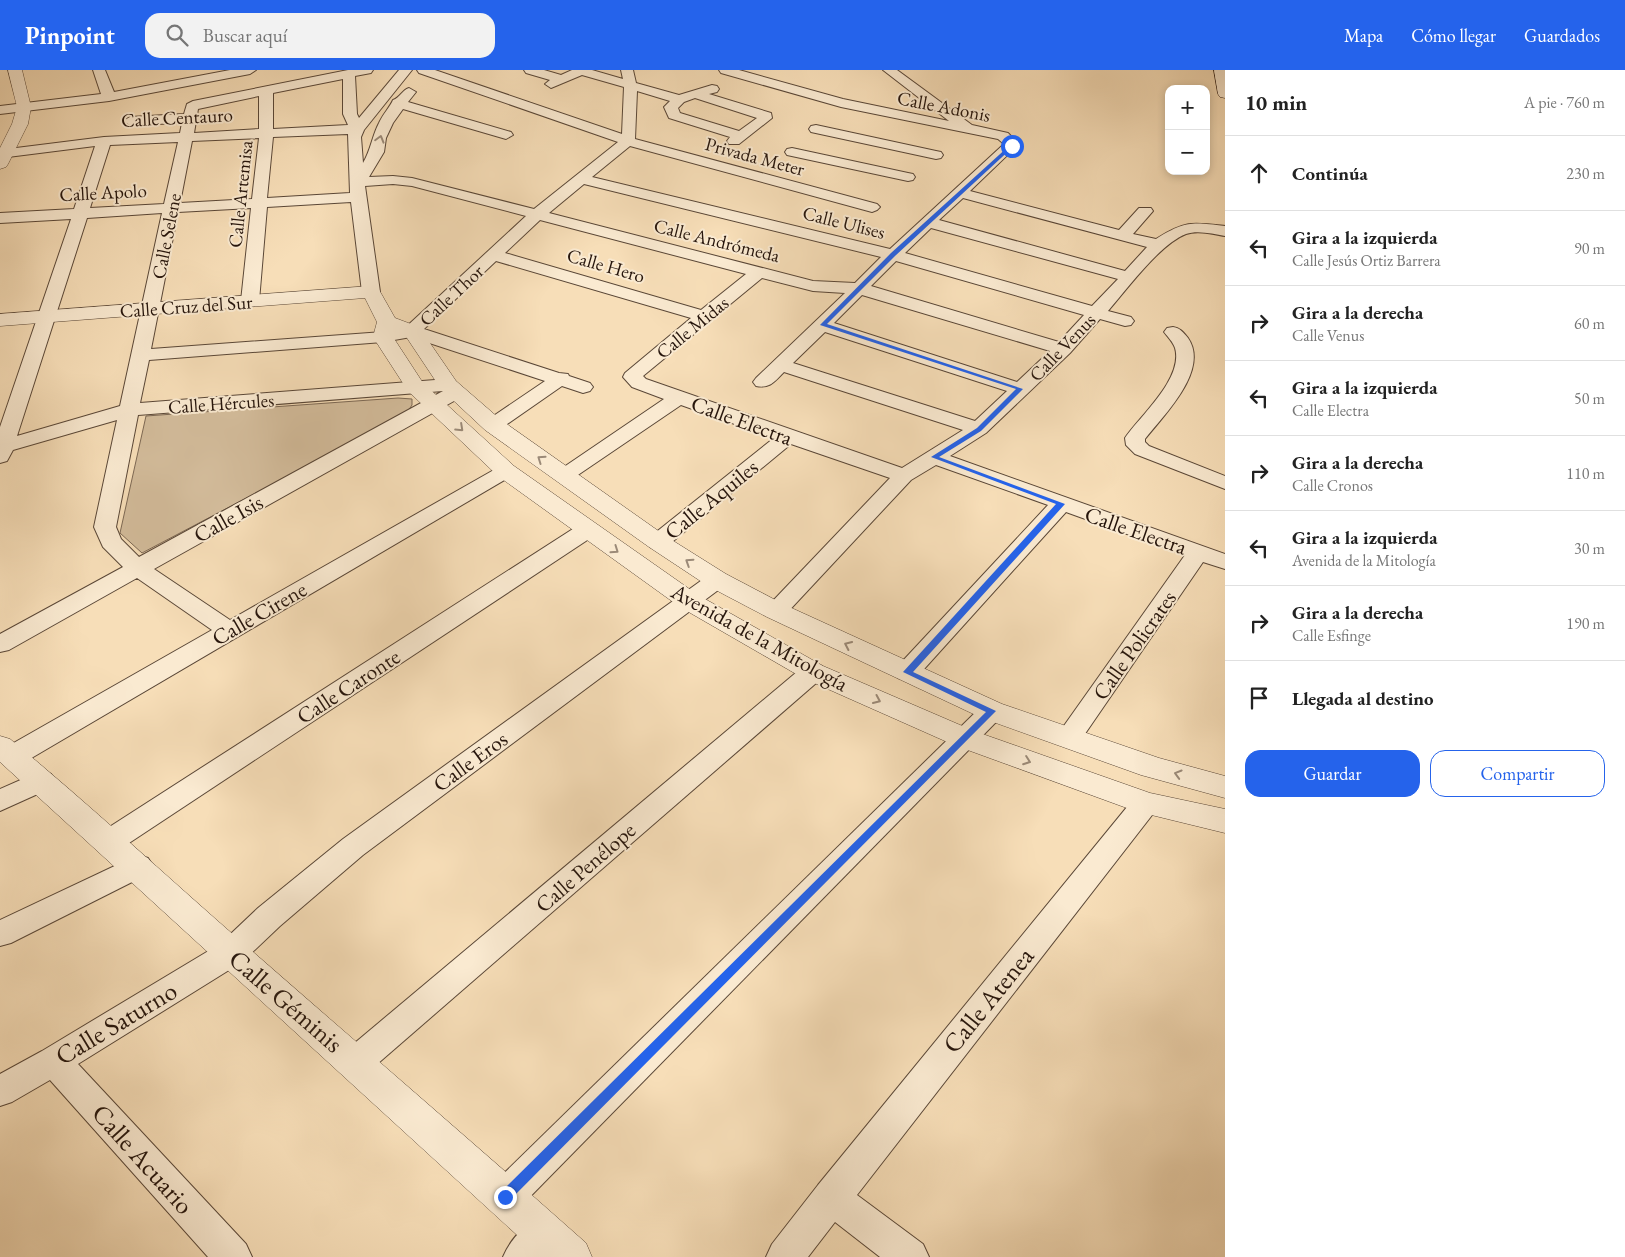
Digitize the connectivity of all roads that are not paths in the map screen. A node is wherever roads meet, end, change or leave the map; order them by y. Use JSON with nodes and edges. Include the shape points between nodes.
{"nodes":[{"id":1,"x":14,"y":70,"type":"edge"},
{"id":2,"x":99,"y":70,"type":"edge"},
{"id":3,"x":178,"y":70,"type":"edge"},
{"id":4,"x":250,"y":70,"type":"edge"},
{"id":5,"x":367,"y":70,"type":"edge"},
{"id":6,"x":406,"y":70,"type":"edge"},
{"id":7,"x":426,"y":70,"type":"edge"},
{"id":8,"x":530,"y":70,"type":"edge"},
{"id":9,"x":582,"y":70,"type":"edge"},
{"id":10,"x":626,"y":70,"type":"edge"},
{"id":11,"x":725,"y":70,"type":"edge"},
{"id":12,"x":889,"y":70,"type":"edge"},
{"id":13,"x":1221,"y":70,"type":"edge"},
{"id":14,"x":349,"y":74,"type":"junction"},
{"id":15,"x":183,"y":84,"type":"junction"},
{"id":16,"x":631,"y":85,"type":"junction"},
{"id":17,"x":712,"y":89,"type":"dead end"},
{"id":18,"x":266,"y":90,"type":"junction"},
{"id":19,"x":695,"y":94,"type":"junction"},
{"id":20,"x":1225,"y":94,"type":"edge"},
{"id":21,"x":109,"y":97,"type":"junction"},
{"id":22,"x":679,"y":99,"type":"junction"},
{"id":23,"x":398,"y":103,"type":"junction"},
{"id":24,"x":24,"y":108,"type":"junction"},
{"id":25,"x":0,"y":110,"type":"edge"},
{"id":26,"x":910,"y":118,"type":"junction"},
{"id":27,"x":130,"y":121,"type":"dead end"},
{"id":28,"x":463,"y":122,"type":"junction"},
{"id":29,"x":187,"y":127,"type":"junction"},
{"id":30,"x":357,"y":129,"type":"junction"},
{"id":31,"x":816,"y":129,"type":"dead end"},
{"id":32,"x":488,"y":130,"type":"junction"},
{"id":33,"x":970,"y":130,"type":"junction"},
{"id":34,"x":266,"y":133,"type":"junction"},
{"id":35,"x":837,"y":134,"type":"junction"},
{"id":36,"x":506,"y":135,"type":"dead end"},
{"id":37,"x":104,"y":141,"type":"junction"},
{"id":38,"x":628,"y":141,"type":"junction"},
{"id":39,"x":878,"y":143,"type":"junction"},
{"id":40,"x":916,"y":151,"type":"junction"},
{"id":41,"x":792,"y":152,"type":"dead end"},
{"id":42,"x":808,"y":155,"type":"junction"},
{"id":43,"x":936,"y":155,"type":"dead end"},
{"id":44,"x":2,"y":157,"type":"edge"},
{"id":45,"x":890,"y":172,"type":"junction"},
{"id":46,"x":908,"y":177,"type":"dead end"},
{"id":47,"x":580,"y":179,"type":"junction"},
{"id":48,"x":358,"y":190,"type":"junction"},
{"id":49,"x":960,"y":193,"type":"junction"},
{"id":50,"x":259,"y":204,"type":"junction"},
{"id":51,"x":872,"y":207,"type":"dead end"},
{"id":52,"x":171,"y":209,"type":"junction"},
{"id":53,"x":1145,"y":211,"type":"dead end"},
{"id":54,"x":82,"y":214,"type":"junction"},
{"id":55,"x":536,"y":215,"type":"junction"},
{"id":56,"x":0,"y":218,"type":"edge"},
{"id":57,"x":928,"y":222,"type":"junction"},
{"id":58,"x":1225,"y":231,"type":"edge"},
{"id":59,"x":1123,"y":235,"type":"junction"},
{"id":60,"x":1158,"y":245,"type":"junction"},
{"id":61,"x":494,"y":255,"type":"junction"},
{"id":62,"x":893,"y":255,"type":"junction"},
{"id":63,"x":758,"y":273,"type":"junction"},
{"id":64,"x":1129,"y":277,"type":"junction"},
{"id":65,"x":858,"y":288,"type":"junction"},
{"id":66,"x":371,"y":292,"type":"junction"},
{"id":67,"x":250,"y":301,"type":"junction"},
{"id":68,"x":152,"y":308,"type":"junction"},
{"id":69,"x":1095,"y":312,"type":"junction"},
{"id":70,"x":48,"y":316,"type":"junction"},
{"id":71,"x":706,"y":317,"type":"junction"},
{"id":72,"x":0,"y":320,"type":"edge"},
{"id":73,"x":1125,"y":321,"type":"dead end"},
{"id":74,"x":823,"y":325,"type":"junction"},
{"id":75,"x":385,"y":329,"type":"junction"},
{"id":76,"x":412,"y":331,"type":"junction"},
{"id":77,"x":1173,"y":332,"type":"dead end"},
{"id":78,"x":1063,"y":349,"type":"junction"},
{"id":79,"x":141,"y":356,"type":"junction"},
{"id":80,"x":780,"y":365,"type":"junction"},
{"id":81,"x":561,"y":378,"type":"junction"},
{"id":82,"x":639,"y":382,"type":"joint"},
{"id":83,"x":763,"y":382,"type":"dead end"},
{"id":84,"x":583,"y":387,"type":"dead end"},
{"id":85,"x":1020,"y":389,"type":"junction"},
{"id":86,"x":438,"y":392,"type":"junction"},
{"id":87,"x":679,"y":398,"type":"junction"},
{"id":88,"x":129,"y":410,"type":"junction"},
{"id":89,"x":493,"y":425,"type":"junction"},
{"id":90,"x":979,"y":430,"type":"junction"},
{"id":91,"x":787,"y":436,"type":"junction"},
{"id":92,"x":1,"y":450,"type":"edge"},
{"id":93,"x":934,"y":457,"type":"junction"},
{"id":94,"x":506,"y":471,"type":"junction"},
{"id":95,"x":564,"y":475,"type":"junction"},
{"id":96,"x":904,"y":476,"type":"junction"},
{"id":97,"x":1223,"y":482,"type":"edge"},
{"id":98,"x":1061,"y":504,"type":"junction"},
{"id":99,"x":587,"y":530,"type":"junction"},
{"id":100,"x":658,"y":542,"type":"junction"},
{"id":101,"x":1199,"y":552,"type":"junction"},
{"id":102,"x":1225,"y":562,"type":"edge"},
{"id":103,"x":137,"y":568,"type":"junction"},
{"id":104,"x":717,"y":580,"type":"junction"},
{"id":105,"x":689,"y":601,"type":"junction"},
{"id":106,"x":776,"y":611,"type":"junction"},
{"id":107,"x":229,"y":630,"type":"junction"},
{"id":108,"x":0,"y":644,"type":"edge"},
{"id":109,"x":813,"y":672,"type":"junction"},
{"id":110,"x":907,"y":672,"type":"junction"},
{"id":111,"x":992,"y":711,"type":"junction"},
{"id":112,"x":1069,"y":737,"type":"junction"},
{"id":113,"x":964,"y":738,"type":"junction"},
{"id":114,"x":6,"y":751,"type":"edge"},
{"id":115,"x":41,"y":781,"type":"junction"},
{"id":116,"x":1225,"y":787,"type":"edge"},
{"id":117,"x":0,"y":800,"type":"edge"},
{"id":118,"x":1146,"y":803,"type":"junction"},
{"id":119,"x":1225,"y":821,"type":"edge"},
{"id":120,"x":110,"y":841,"type":"junction"},
{"id":121,"x":138,"y":866,"type":"junction"},
{"id":122,"x":0,"y":934,"type":"edge"},
{"id":123,"x":231,"y":953,"type":"junction"},
{"id":124,"x":54,"y":1061,"type":"junction"},
{"id":125,"x":356,"y":1062,"type":"junction"},
{"id":126,"x":0,"y":1091,"type":"edge"},
{"id":127,"x":505,"y":1197,"type":"junction"},
{"id":128,"x":831,"y":1197,"type":"junction"},
{"id":129,"x":533,"y":1245,"type":"edge"},
{"id":130,"x":233,"y":1257,"type":"edge"},
{"id":131,"x":571,"y":1257,"type":"edge"},
{"id":132,"x":785,"y":1257,"type":"edge"},
{"id":133,"x":910,"y":1257,"type":"edge"}],
"edges":[{"from":1,"to":24,"type":"street"},
{"from":2,"to":21,"type":"street"},
{"from":3,"to":15,"type":"street"},
{"from":4,"to":15,"type":"street"},
{"from":5,"to":14,"type":"street"},
{"from":6,"to":30,"type":"street"},
{"from":7,"to":23,"type":"street"},
{"from":7,"to":38,"type":"street","name":"Privada Meter"},
{"from":8,"to":9,"type":"street","via":[[556,81]]},
{"from":9,"to":16,"type":"street"},
{"from":10,"to":16,"type":"street"},
{"from":11,"to":26,"type":"street","name":"Calle Adonis","via":[[841,103]]},
{"from":12,"to":33,"type":"street"},
{"from":13,"to":20,"type":"street"},
{"from":14,"to":18,"type":"street"},
{"from":14,"to":30,"type":"street","via":[[350,114]]},
{"from":15,"to":21,"type":"street"},
{"from":16,"to":22,"type":"street"},
{"from":16,"to":38,"type":"street"},
{"from":17,"to":19,"type":"street"},
{"from":18,"to":29,"type":"street","via":[[194,105]]},
{"from":18,"to":34,"type":"street","name":"Calle Artemisa"},
{"from":19,"to":22,"type":"street"},
{"from":19,"to":22,"type":"street","via":[[766,116],[737,138],[674,115],[671,108]]},
{"from":21,"to":24,"type":"street"},
{"from":23,"to":28,"type":"street"},
{"from":48,"to":23,"type":"street","one_way":true,"via":[[377,152],[379,138]]},
{"from":24,"to":25,"type":"street"},
{"from":24,"to":44,"type":"street","via":[[20,124]]},
{"from":26,"to":33,"type":"street","name":"Calle Adonis"},
{"from":26,"to":39,"type":"street"},
{"from":27,"to":29,"type":"street"},
{"from":28,"to":32,"type":"street"},
{"from":28,"to":32,"type":"street","via":[[467,140]]},
{"from":29,"to":34,"type":"street","name":"Calle Centauro"},
{"from":29,"to":37,"type":"street","name":"Calle Centauro"},
{"from":29,"to":52,"type":"street","name":"Calle Selene"},
{"from":30,"to":34,"type":"street","name":"Calle Centauro"},
{"from":30,"to":48,"type":"street","name":"Avenida de la Mitología","via":[[354,146]]},
{"from":31,"to":35,"type":"street"},
{"from":32,"to":36,"type":"street"},
{"from":33,"to":49,"type":"street","name":"Calle Adonis","via":[[1003,136],[1011,141],[1012,146]]},
{"from":34,"to":50,"type":"street","name":"Calle Artemisa"},
{"from":35,"to":39,"type":"street"},
{"from":35,"to":42,"type":"street"},
{"from":37,"to":44,"type":"street","name":"Calle Centauro"},
{"from":37,"to":54,"type":"street"},
{"from":38,"to":47,"type":"street","name":"Calle Thor"},
{"from":38,"to":51,"type":"street","name":"Privada Meter"},
{"from":39,"to":40,"type":"street"},
{"from":40,"to":43,"type":"street"},
{"from":40,"to":45,"type":"street"},
{"from":41,"to":42,"type":"street"},
{"from":42,"to":45,"type":"street"},
{"from":45,"to":46,"type":"street"},
{"from":47,"to":55,"type":"street","name":"Calle Thor"},
{"from":47,"to":62,"type":"street","name":"Calle Ulises"},
{"from":48,"to":50,"type":"street","name":"Calle Apolo"},
{"from":48,"to":55,"type":"street","name":"Calle Andrómeda","via":[[393,180],[412,182]]},
{"from":48,"to":66,"type":"street","name":"Avenida de la Mitología"},
{"from":49,"to":57,"type":"street"},
{"from":49,"to":59,"type":"street"},
{"from":50,"to":52,"type":"street","name":"Calle Apolo"},
{"from":50,"to":67,"type":"street","name":"Calle Artemisa"},
{"from":52,"to":54,"type":"street","name":"Calle Apolo"},
{"from":52,"to":68,"type":"street","name":"Calle Selene"},
{"from":53,"to":59,"type":"street"},
{"from":54,"to":56,"type":"street","name":"Calle Apolo"},
{"from":54,"to":70,"type":"street"},
{"from":55,"to":61,"type":"street","name":"Calle Thor"},
{"from":55,"to":63,"type":"street","name":"Calle Andrómeda"},
{"from":57,"to":62,"type":"street"},
{"from":57,"to":64,"type":"street"},
{"from":58,"to":60,"type":"street","name":"Calle Venus","via":[[1182,230]]},
{"from":59,"to":60,"type":"street"},
{"from":60,"to":64,"type":"street","name":"Calle Venus"},
{"from":61,"to":71,"type":"street","name":"Calle Hero"},
{"from":61,"to":76,"type":"street","name":"Calle Thor"},
{"from":62,"to":65,"type":"street"},
{"from":62,"to":69,"type":"street","name":"Calle Ulises"},
{"from":63,"to":65,"type":"street","name":"Calle Andrómeda","via":[[813,286]]},
{"from":63,"to":71,"type":"street","name":"Calle Midas"},
{"from":64,"to":69,"type":"street","name":"Calle Venus"},
{"from":65,"to":74,"type":"street"},
{"from":65,"to":78,"type":"street","name":"Calle Andrómeda"},
{"from":66,"to":67,"type":"street","name":"Calle Cruz del Sur"},
{"from":66,"to":75,"type":"street","name":"Avenida de la Mitología"},
{"from":67,"to":68,"type":"street","name":"Calle Cruz del Sur"},
{"from":68,"to":70,"type":"street","name":"Calle Cruz del Sur"},
{"from":68,"to":79,"type":"street","name":"Calle Selene"},
{"from":69,"to":73,"type":"street","name":"Calle Ulises"},
{"from":69,"to":78,"type":"street","name":"Calle Venus"},
{"from":70,"to":72,"type":"street","name":"Calle Cruz del Sur"},
{"from":70,"to":92,"type":"street"},
{"from":71,"to":82,"type":"street","name":"Calle Midas","via":[[634,373],[633,377]]},
{"from":74,"to":80,"type":"street"},
{"from":74,"to":85,"type":"street"},
{"from":75,"to":76,"type":"street"},
{"from":75,"to":79,"type":"street"},
{"from":75,"to":86,"type":"street","name":"Avenida de la Mitología"},
{"from":76,"to":81,"type":"street"},
{"from":76,"to":86,"type":"street","name":"Avenida de la Mitología"},
{"from":77,"to":97,"type":"street","via":[[1183,345],[1185,364],[1178,381],[1134,442],[1142,450]]},
{"from":78,"to":85,"type":"street","name":"Calle Venus"},
{"from":79,"to":88,"type":"street","name":"Calle Selene"},
{"from":80,"to":83,"type":"street"},
{"from":80,"to":90,"type":"street"},
{"from":81,"to":84,"type":"street"},
{"from":81,"to":89,"type":"street"},
{"from":82,"to":87,"type":"street","name":"Calle Electra"},
{"from":85,"to":90,"type":"street","name":"Calle Venus"},
{"from":86,"to":88,"type":"street","name":"Calle Hércules"},
{"from":86,"to":89,"type":"street","name":"Avenida de la Mitología"},
{"from":86,"to":94,"type":"street","name":"Avenida de la Mitología","one_way":true},
{"from":86,"to":103,"type":"street","name":"Calle Isis"},
{"from":87,"to":91,"type":"street","name":"Calle Electra"},
{"from":87,"to":95,"type":"street"},
{"from":88,"to":92,"type":"street","name":"Calle Hércules"},
{"from":88,"to":103,"type":"street","name":"Calle Selene","via":[[105,527],[111,542]]},
{"from":95,"to":89,"type":"street","name":"Avenida de la Mitología","one_way":true},
{"from":90,"to":93,"type":"street","name":"Calle Venus"},
{"from":91,"to":96,"type":"street","name":"Calle Electra"},
{"from":91,"to":100,"type":"street","name":"Calle Aquiles"},
{"from":93,"to":96,"type":"street","name":"Calle Venus"},
{"from":93,"to":98,"type":"street","name":"Calle Electra"},
{"from":94,"to":99,"type":"street","name":"Avenida de la Mitología"},
{"from":94,"to":107,"type":"street","name":"Calle Cirene"},
{"from":95,"to":100,"type":"street","name":"Avenida de la Mitología"},
{"from":96,"to":106,"type":"street","name":"Calle Venus"},
{"from":98,"to":101,"type":"street","name":"Calle Electra"},
{"from":98,"to":110,"type":"street"},
{"from":99,"to":105,"type":"street","name":"Avenida de la Mitología","one_way":true},
{"from":99,"to":120,"type":"street","name":"Calle Caronte"},
{"from":104,"to":100,"type":"street","name":"Avenida de la Mitología","one_way":true},
{"from":101,"to":102,"type":"street","name":"Calle Electra"},
{"from":101,"to":112,"type":"street","name":"Calle Policrates"},
{"from":103,"to":107,"type":"street","name":"Calle Selene"},
{"from":103,"to":108,"type":"street","name":"Calle Isis"},
{"from":104,"to":105,"type":"street","name":"Calle Eros"},
{"from":104,"to":106,"type":"street","name":"Avenida de la Mitología"},
{"from":105,"to":109,"type":"street","name":"Avenida de la Mitología"},
{"from":105,"to":123,"type":"street","name":"Calle Eros","via":[[353,847]]},
{"from":110,"to":106,"type":"street","name":"Avenida de la Mitología","one_way":true},
{"from":107,"to":114,"type":"street","name":"Calle Cirene"},
{"from":109,"to":113,"type":"street","name":"Avenida de la Mitología","one_way":true},
{"from":109,"to":125,"type":"street","name":"Calle Penélope"},
{"from":110,"to":111,"type":"street","name":"Avenida de la Mitología"},
{"from":111,"to":112,"type":"street","name":"Avenida de la Mitología"},
{"from":111,"to":113,"type":"street"},
{"from":116,"to":112,"type":"street","name":"Avenida de la Mitología","one_way":true,"via":[[1152,767]]},
{"from":113,"to":118,"type":"street","name":"Avenida de la Mitología","one_way":true},
{"from":113,"to":127,"type":"street"},
{"from":114,"to":115,"type":"street","name":"Calle Géminis"},
{"from":115,"to":117,"type":"street"},
{"from":115,"to":120,"type":"street","name":"Calle Géminis"},
{"from":118,"to":119,"type":"street","name":"Avenida de la Mitología"},
{"from":118,"to":128,"type":"street","name":"Calle Atenea"},
{"from":120,"to":121,"type":"street","name":"Calle Géminis"},
{"from":121,"to":122,"type":"street"},
{"from":121,"to":123,"type":"street","name":"Calle Géminis"},
{"from":123,"to":124,"type":"street","name":"Calle Saturno"},
{"from":123,"to":125,"type":"street","name":"Calle Géminis"},
{"from":124,"to":126,"type":"street","name":"Calle Saturno"},
{"from":124,"to":130,"type":"street","name":"Calle Acuario"},
{"from":125,"to":127,"type":"street","name":"Calle Géminis"},
{"from":127,"to":129,"type":"street","name":"Calle Géminis"},
{"from":128,"to":132,"type":"street","name":"Calle Atenea"},
{"from":128,"to":133,"type":"street"},
{"from":129,"to":131,"type":"street","name":"Calle Géminis"}]}
